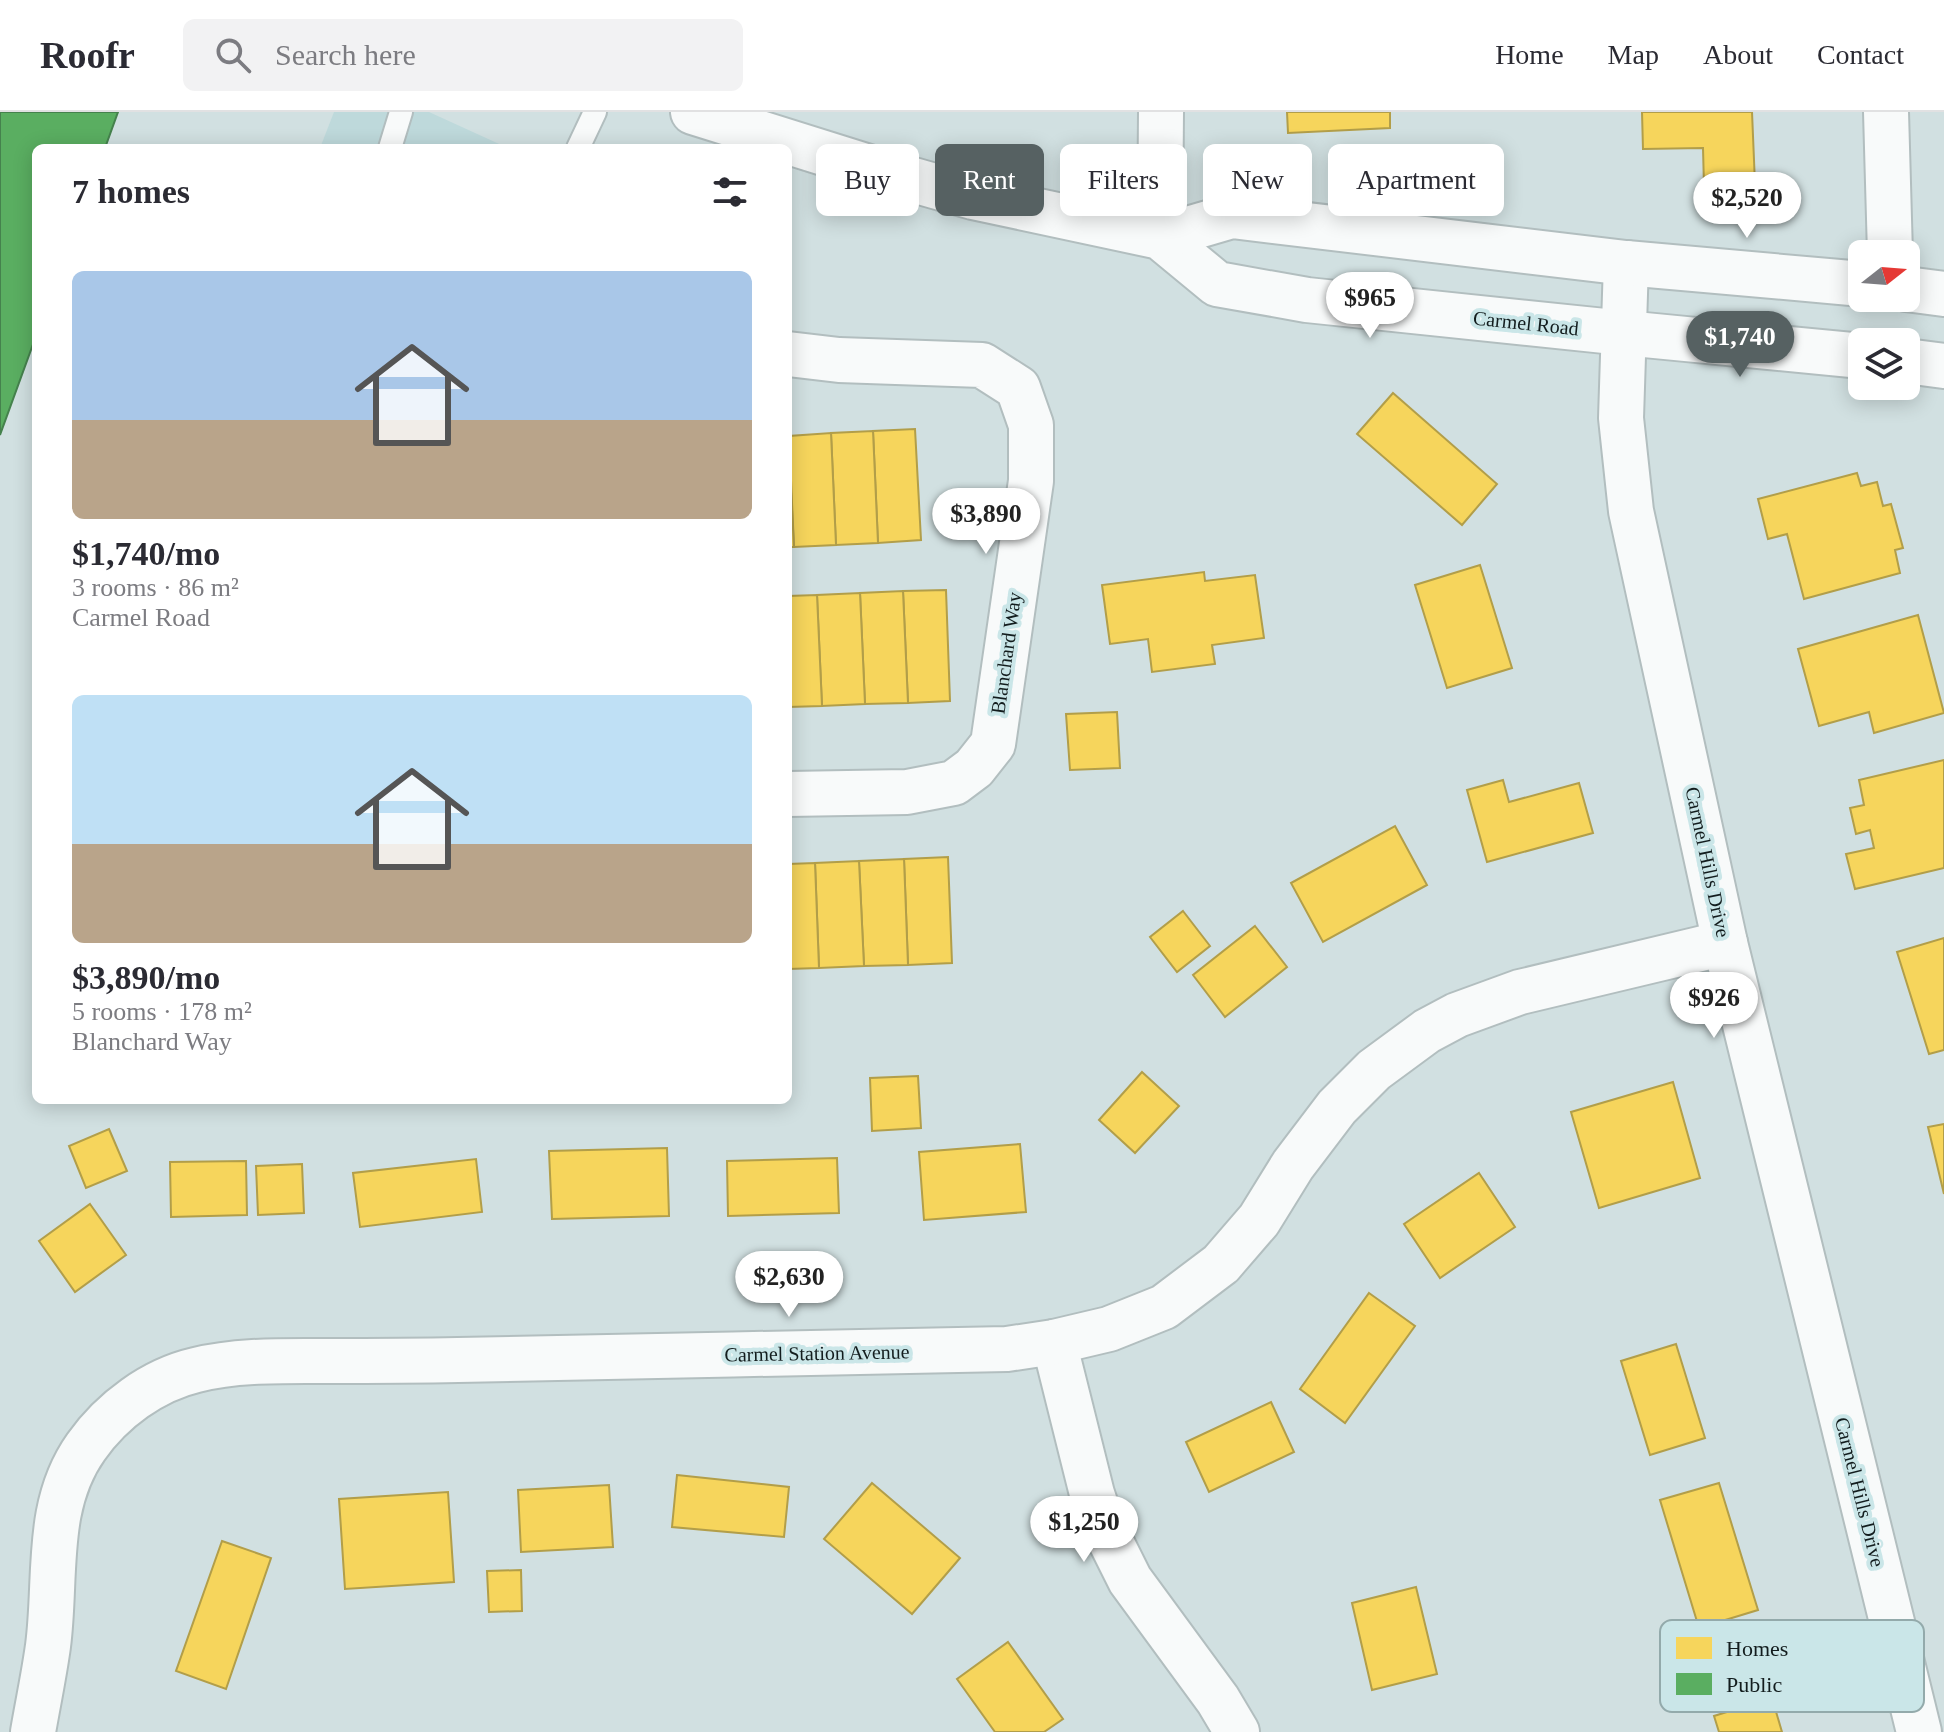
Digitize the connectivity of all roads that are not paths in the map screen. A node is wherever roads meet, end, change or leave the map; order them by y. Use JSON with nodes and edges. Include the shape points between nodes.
{"nodes":[{"id":1,"x":401,"y":112,"type":"edge"},
{"id":2,"x":595,"y":112,"type":"edge"},
{"id":3,"x":1161,"y":112,"type":"edge"},
{"id":4,"x":1886,"y":112,"type":"edge"},
{"id":5,"x":715,"y":128,"type":"edge"},
{"id":6,"x":391,"y":144,"type":"edge"},
{"id":7,"x":580,"y":144,"type":"edge"},
{"id":8,"x":777,"y":144,"type":"edge"},
{"id":9,"x":792,"y":148,"type":"edge"},
{"id":10,"x":1160,"y":237,"type":"junction"},
{"id":11,"x":1890,"y":240,"type":"edge"},
{"id":12,"x":1626,"y":263,"type":"junction"},
{"id":13,"x":1848,"y":283,"type":"edge"},
{"id":14,"x":1920,"y":291,"type":"edge"},
{"id":15,"x":1944,"y":294,"type":"edge"},
{"id":16,"x":1624,"y":333,"type":"junction"},
{"id":17,"x":792,"y":354,"type":"edge"},
{"id":18,"x":1848,"y":355,"type":"edge"},
{"id":19,"x":1920,"y":363,"type":"edge"},
{"id":20,"x":1944,"y":366,"type":"edge"},
{"id":21,"x":792,"y":794,"type":"edge"},
{"id":22,"x":1725,"y":943,"type":"junction"},
{"id":23,"x":1054,"y":1342,"type":"junction"},
{"id":24,"x":1891,"y":1620,"type":"edge"},
{"id":25,"x":1914,"y":1712,"type":"edge"},
{"id":26,"x":33,"y":1732,"type":"edge"},
{"id":27,"x":1237,"y":1732,"type":"edge"},
{"id":28,"x":1919,"y":1732,"type":"edge"}],
"edges":[{"from":1,"to":6,"type":"lane"},
{"from":2,"to":7,"type":"lane"},
{"from":3,"to":10,"type":"street"},
{"from":4,"to":11,"type":"street"},
{"from":5,"to":8,"type":"street","name":"Carmel Road"},
{"from":9,"to":10,"type":"street","name":"Carmel Road","via":[[973,197]]},
{"from":10,"to":12,"type":"street","name":"Carmel Road","via":[[1232,216]]},
{"from":10,"to":16,"type":"street","name":"Carmel Road","via":[[1217,284],[1307,300]]},
{"from":12,"to":13,"type":"street","name":"Carmel Road"},
{"from":12,"to":16,"type":"street","name":"Carmel Hills Drive"},
{"from":14,"to":15,"type":"street"},
{"from":16,"to":18,"type":"street","name":"Carmel Road"},
{"from":16,"to":22,"type":"street","name":"Carmel Hills Drive","via":[[1621,418],[1631,511]]},
{"from":17,"to":21,"type":"street","name":"Blanchard Way","via":[[982,365],[1018,388],[1031,425],[1031,481],[993,744],[954,783],[907,792]]},
{"from":19,"to":20,"type":"street"},
{"from":22,"to":23,"type":"street","name":"Carmel Station Avenue","via":[[1520,992],[1427,1031],[1374,1070],[1337,1107],[1259,1220],[1221,1264],[1164,1307],[1109,1329]]},
{"from":22,"to":24,"type":"street","name":"Carmel Hills Drive"},
{"from":23,"to":26,"type":"street","name":"Carmel Station Avenue","via":[[991,1350],[287,1361],[219,1365],[170,1378],[109,1419],[74,1468],[57,1515],[48,1646]]},
{"from":23,"to":27,"type":"street","via":[[1102,1524],[1130,1580]]},
{"from":25,"to":28,"type":"street","name":"Carmel Hills Drive"}]}
